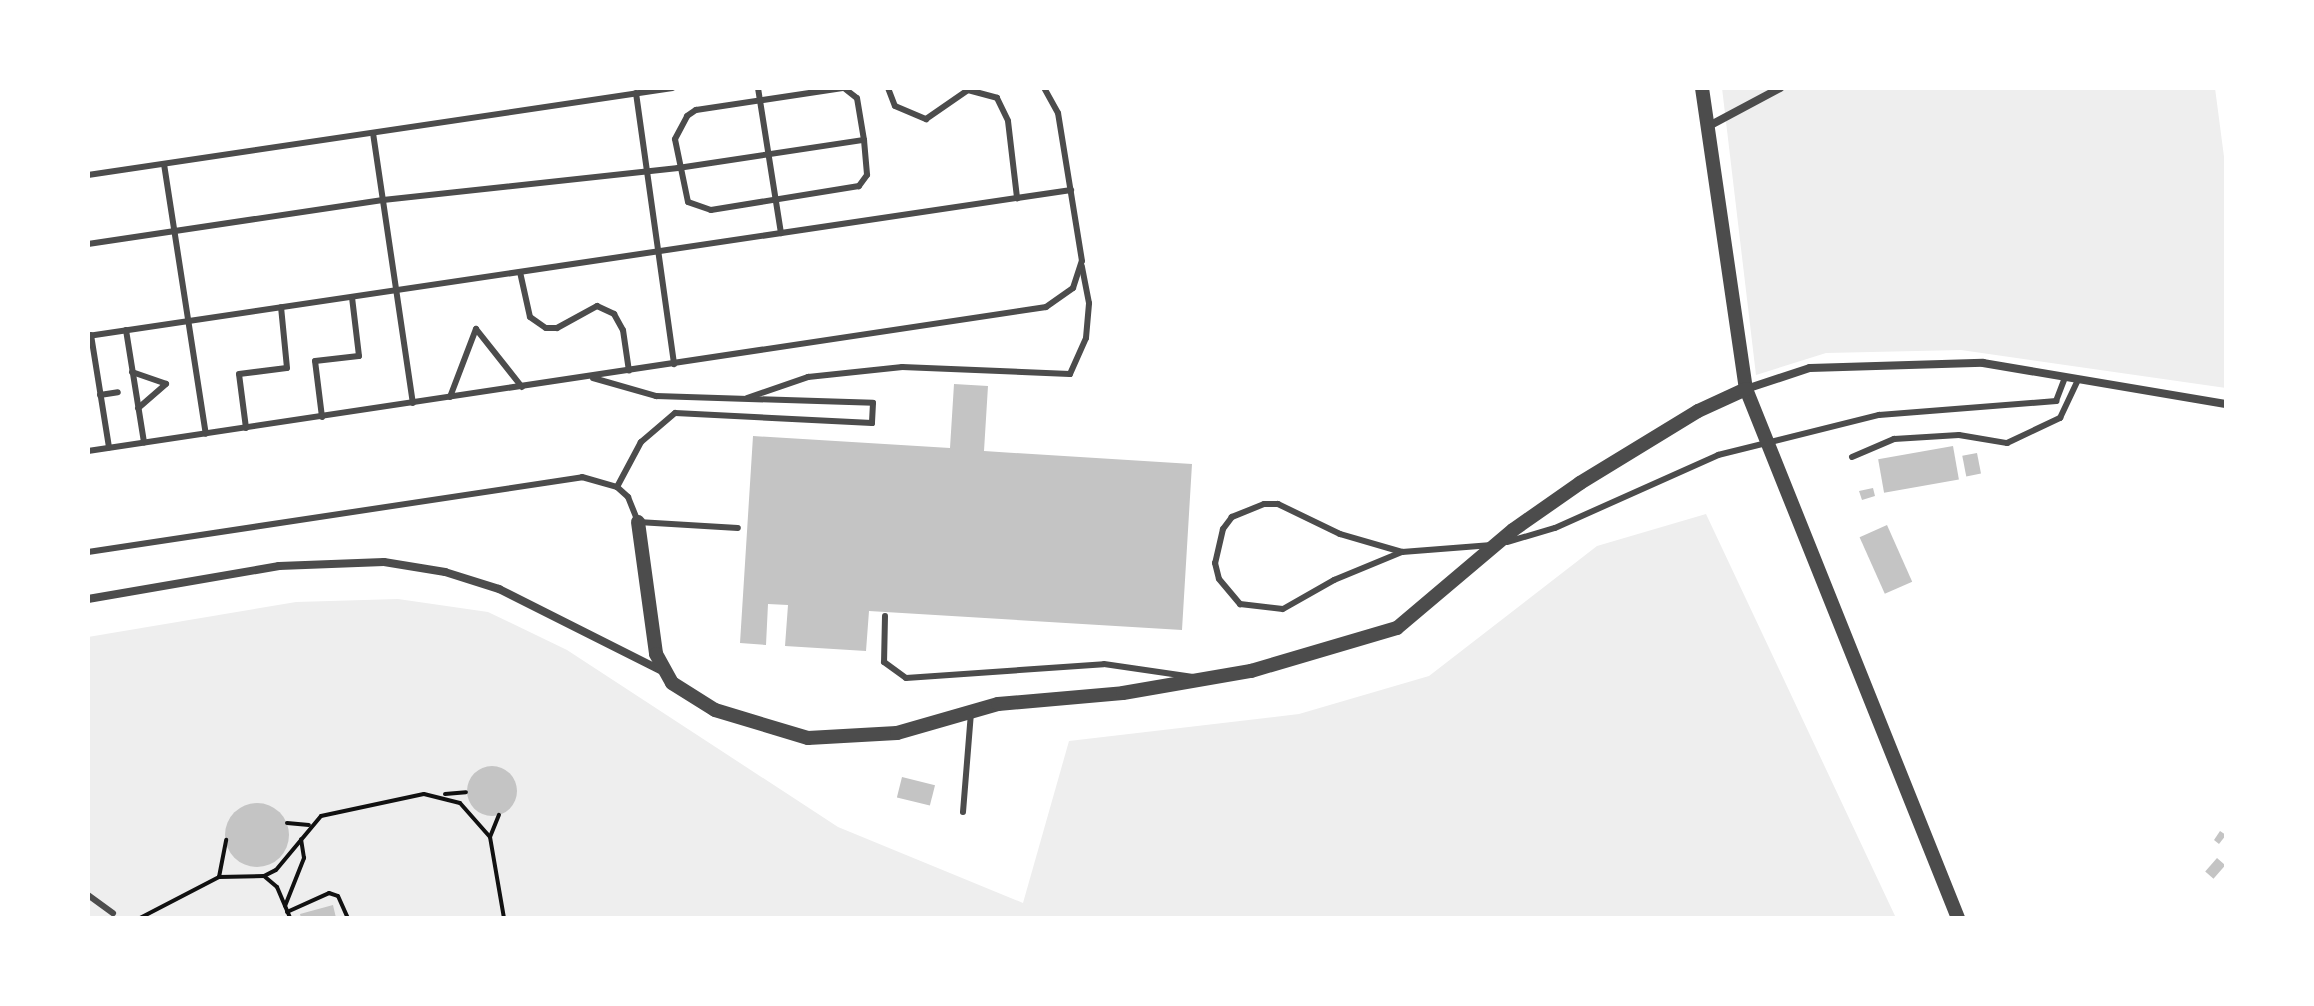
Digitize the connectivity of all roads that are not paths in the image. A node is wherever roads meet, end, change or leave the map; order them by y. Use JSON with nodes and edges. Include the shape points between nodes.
{"nodes":[{"id":1,"x":673,"y":88,"type":"edge"},
{"id":2,"x":758,"y":88,"type":"edge"},
{"id":3,"x":888,"y":88,"type":"edge"},
{"id":4,"x":1044,"y":88,"type":"edge"},
{"id":5,"x":1702,"y":88,"type":"edge"},
{"id":6,"x":1780,"y":88,"type":"edge"},
{"id":7,"x":636,"y":93,"type":"junction"},
{"id":8,"x":760,"y":101,"type":"junction"},
{"id":9,"x":1707,"y":127,"type":"junction"},
{"id":10,"x":373,"y":133,"type":"junction"},
{"id":11,"x":864,"y":140,"type":"junction"},
{"id":12,"x":768,"y":155,"type":"junction"},
{"id":13,"x":164,"y":164,"type":"junction"},
{"id":14,"x":678,"y":168,"type":"junction"},
{"id":15,"x":647,"y":172,"type":"junction"},
{"id":16,"x":88,"y":175,"type":"edge"},
{"id":17,"x":1071,"y":190,"type":"junction"},
{"id":18,"x":1017,"y":198,"type":"junction"},
{"id":19,"x":775,"y":199,"type":"junction"},
{"id":20,"x":383,"y":200,"type":"junction"},
{"id":21,"x":175,"y":231,"type":"junction"},
{"id":22,"x":781,"y":233,"type":"junction"},
{"id":23,"x":88,"y":244,"type":"edge"},
{"id":24,"x":658,"y":251,"type":"junction"},
{"id":25,"x":1082,"y":261,"type":"junction"},
{"id":26,"x":520,"y":272,"type":"junction"},
{"id":27,"x":396,"y":290,"type":"junction"},
{"id":28,"x":352,"y":297,"type":"junction"},
{"id":29,"x":281,"y":307,"type":"junction"},
{"id":30,"x":188,"y":321,"type":"junction"},
{"id":31,"x":126,"y":330,"type":"junction"},
{"id":32,"x":89,"y":336,"type":"edge"},
{"id":33,"x":674,"y":364,"type":"junction"},
{"id":34,"x":629,"y":371,"type":"junction"},
{"id":35,"x":132,"y":372,"type":"junction"},
{"id":36,"x":589,"y":377,"type":"junction"},
{"id":37,"x":2065,"y":378,"type":"junction"},
{"id":38,"x":2078,"y":380,"type":"junction"},
{"id":39,"x":522,"y":387,"type":"junction"},
{"id":40,"x":1746,"y":389,"type":"junction"},
{"id":41,"x":118,"y":392,"type":"dead end"},
{"id":42,"x":100,"y":395,"type":"junction"},
{"id":43,"x":450,"y":397,"type":"junction"},
{"id":44,"x":744,"y":399,"type":"junction"},
{"id":45,"x":413,"y":403,"type":"junction"},
{"id":46,"x":2226,"y":404,"type":"edge"},
{"id":47,"x":138,"y":408,"type":"junction"},
{"id":48,"x":322,"y":417,"type":"junction"},
{"id":49,"x":246,"y":428,"type":"junction"},
{"id":50,"x":206,"y":434,"type":"junction"},
{"id":51,"x":144,"y":443,"type":"junction"},
{"id":52,"x":109,"y":448,"type":"junction"},
{"id":53,"x":88,"y":451,"type":"edge"},
{"id":54,"x":1852,"y":457,"type":"dead end"},
{"id":55,"x":617,"y":487,"type":"junction"},
{"id":56,"x":638,"y":522,"type":"junction"},
{"id":57,"x":738,"y":528,"type":"dead end"},
{"id":58,"x":1498,"y":544,"type":"junction"},
{"id":59,"x":88,"y":552,"type":"edge"},
{"id":60,"x":1402,"y":552,"type":"junction"},
{"id":61,"x":88,"y":599,"type":"edge"},
{"id":62,"x":885,"y":616,"type":"dead end"},
{"id":63,"x":662,"y":671,"type":"junction"},
{"id":64,"x":1204,"y":680,"type":"junction"},
{"id":65,"x":971,"y":712,"type":"junction"},
{"id":66,"x":963,"y":812,"type":"dead end"},
{"id":67,"x":88,"y":895,"type":"edge"},
{"id":68,"x":113,"y":913,"type":"dead end"},
{"id":69,"x":1958,"y":918,"type":"edge"}],
"edges":[{"from":1,"to":7,"type":"lane"},
{"from":2,"to":8,"type":"lane"},
{"from":3,"to":18,"type":"lane","via":[[895,106],[926,119],[968,90],[997,98],[1008,121]]},
{"from":4,"to":17,"type":"lane","via":[[1058,113]]},
{"from":5,"to":9,"type":"street"},
{"from":6,"to":9,"type":"street"},
{"from":7,"to":10,"type":"lane"},
{"from":7,"to":15,"type":"lane"},
{"from":8,"to":11,"type":"lane","via":[[850,89],[857,98]]},
{"from":8,"to":12,"type":"lane"},
{"from":8,"to":14,"type":"lane","via":[[696,110],[687,116],[675,139]]},
{"from":9,"to":40,"type":"street"},
{"from":10,"to":13,"type":"lane"},
{"from":10,"to":20,"type":"lane"},
{"from":11,"to":12,"type":"lane"},
{"from":11,"to":19,"type":"lane","via":[[867,175],[859,186]]},
{"from":12,"to":14,"type":"lane"},
{"from":12,"to":19,"type":"lane"},
{"from":13,"to":16,"type":"lane"},
{"from":13,"to":21,"type":"lane"},
{"from":14,"to":15,"type":"lane"},
{"from":14,"to":19,"type":"lane","via":[[683,194],[699,208]]},
{"from":15,"to":20,"type":"lane"},
{"from":15,"to":24,"type":"lane"},
{"from":17,"to":18,"type":"lane"},
{"from":17,"to":25,"type":"lane"},
{"from":18,"to":22,"type":"lane"},
{"from":19,"to":22,"type":"lane"},
{"from":20,"to":21,"type":"lane"},
{"from":20,"to":27,"type":"lane"},
{"from":21,"to":23,"type":"lane"},
{"from":21,"to":30,"type":"lane"},
{"from":22,"to":24,"type":"lane"},
{"from":24,"to":26,"type":"lane"},
{"from":24,"to":33,"type":"lane"},
{"from":25,"to":33,"type":"lane","via":[[1073,288],[1046,307]]},
{"from":25,"to":44,"type":"lane","via":[[1089,303],[1086,338],[1070,374],[902,367],[808,377]]},
{"from":26,"to":27,"type":"lane"},
{"from":26,"to":34,"type":"lane","via":[[530,317],[546,328],[557,328],[597,306],[614,314],[623,330]]},
{"from":27,"to":28,"type":"lane"},
{"from":27,"to":45,"type":"lane"},
{"from":28,"to":29,"type":"lane"},
{"from":28,"to":48,"type":"lane","via":[[359,356],[315,361]]},
{"from":29,"to":30,"type":"lane"},
{"from":29,"to":49,"type":"lane","via":[[287,368],[239,374]]},
{"from":30,"to":31,"type":"lane"},
{"from":30,"to":50,"type":"lane"},
{"from":31,"to":32,"type":"lane"},
{"from":31,"to":35,"type":"lane"},
{"from":32,"to":42,"type":"lane"},
{"from":33,"to":34,"type":"lane"},
{"from":34,"to":36,"type":"lane"},
{"from":35,"to":47,"type":"lane"},
{"from":35,"to":47,"type":"lane","via":[[166,384]]},
{"from":36,"to":39,"type":"lane"},
{"from":36,"to":44,"type":"lane","via":[[656,396]]},
{"from":37,"to":38,"type":"street"},
{"from":37,"to":40,"type":"street","via":[[1983,363],[1878,362],[1810,368]]},
{"from":37,"to":58,"type":"lane","via":[[2056,401],[1879,415],[1718,455],[1555,528]]},
{"from":38,"to":46,"type":"street"},
{"from":38,"to":54,"type":"lane","via":[[2060,418],[2007,443],[1959,435],[1894,439]]},
{"from":39,"to":43,"type":"lane"},
{"from":39,"to":43,"type":"lane","via":[[476,329]]},
{"from":40,"to":58,"type":"street","via":[[1698,411],[1580,483]]},
{"from":40,"to":69,"type":"street"},
{"from":41,"to":42,"type":"lane"},
{"from":42,"to":52,"type":"lane"},
{"from":43,"to":45,"type":"lane"},
{"from":44,"to":55,"type":"lane","via":[[873,403],[872,423],[675,413],[641,442]]},
{"from":45,"to":48,"type":"lane"},
{"from":47,"to":51,"type":"lane"},
{"from":48,"to":49,"type":"lane"},
{"from":49,"to":50,"type":"lane"},
{"from":50,"to":51,"type":"lane"},
{"from":51,"to":52,"type":"lane"},
{"from":52,"to":53,"type":"lane"},
{"from":55,"to":56,"type":"lane","via":[[628,497]]},
{"from":55,"to":59,"type":"lane","via":[[582,477]]},
{"from":56,"to":57,"type":"lane"},
{"from":56,"to":63,"type":"street"},
{"from":58,"to":60,"type":"lane"},
{"from":58,"to":64,"type":"street","via":[[1397,628],[1344,647]]},
{"from":60,"to":60,"type":"lane","via":[[1334,580],[1283,609],[1240,604],[1219,579],[1215,563],[1223,529],[1232,517],[1264,504],[1278,504],[1340,534]]},
{"from":61,"to":63,"type":"street","via":[[279,566],[384,562],[445,572],[499,589]]},
{"from":62,"to":64,"type":"lane","via":[[884,662],[906,678],[1104,664],[1149,667]]},
{"from":63,"to":65,"type":"street","via":[[690,697],[715,710],[808,738],[897,733]]},
{"from":64,"to":65,"type":"street","via":[[1123,693],[1057,695]]},
{"from":65,"to":66,"type":"lane"},
{"from":67,"to":68,"type":"lane"}]}
